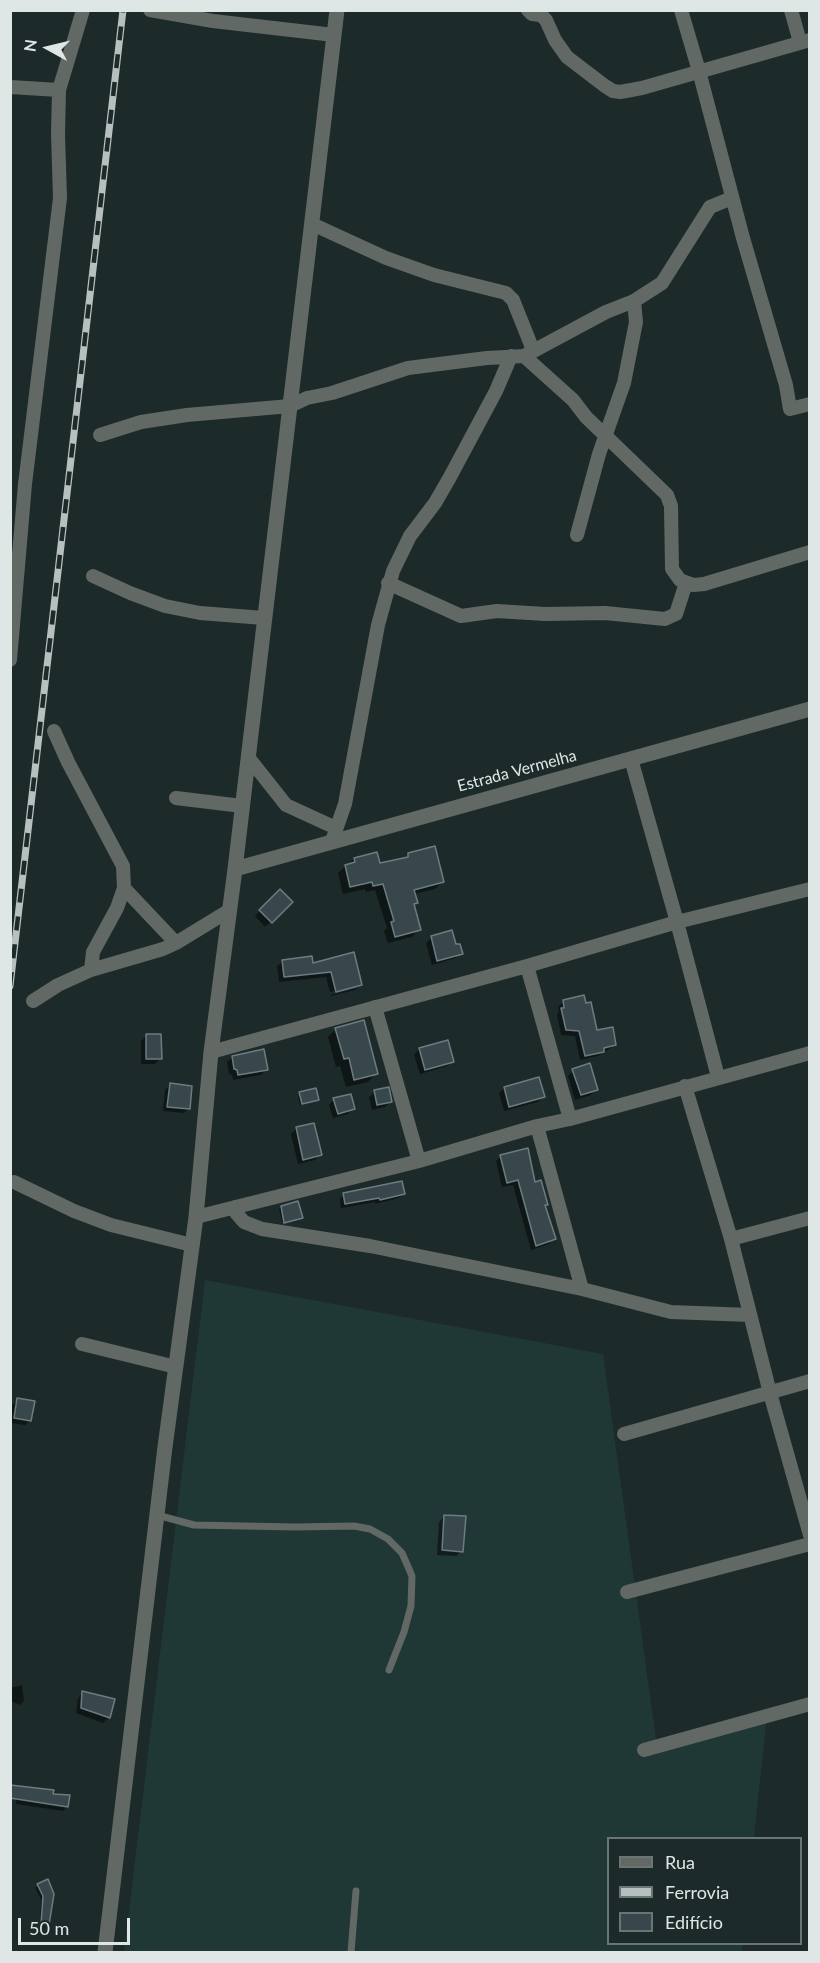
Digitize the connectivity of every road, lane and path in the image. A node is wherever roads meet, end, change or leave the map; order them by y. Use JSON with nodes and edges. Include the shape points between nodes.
{"nodes":[{"id":1,"x":83,"y":10,"type":"edge"},
{"id":2,"x":150,"y":10,"type":"edge"},
{"id":3,"x":337,"y":10,"type":"edge"},
{"id":4,"x":528,"y":10,"type":"edge"},
{"id":5,"x":681,"y":10,"type":"edge"},
{"id":6,"x":791,"y":10,"type":"edge"},
{"id":7,"x":334,"y":35,"type":"junction"},
{"id":8,"x":805,"y":41,"type":"edge"},
{"id":9,"x":699,"y":71,"type":"junction"},
{"id":10,"x":10,"y":87,"type":"edge"},
{"id":11,"x":59,"y":90,"type":"junction"},
{"id":12,"x":732,"y":198,"type":"junction"},
{"id":13,"x":312,"y":224,"type":"junction"},
{"id":14,"x":634,"y":301,"type":"junction"},
{"id":15,"x":523,"y":354,"type":"junction"},
{"id":16,"x":810,"y":404,"type":"edge"},
{"id":17,"x":290,"y":406,"type":"junction"},
{"id":18,"x":100,"y":435,"type":"dead end"},
{"id":19,"x":606,"y":436,"type":"junction"},
{"id":20,"x":18,"y":485,"type":"edge"},
{"id":21,"x":577,"y":535,"type":"dead end"},
{"id":22,"x":810,"y":552,"type":"edge"},
{"id":23,"x":93,"y":576,"type":"dead end"},
{"id":24,"x":388,"y":583,"type":"junction"},
{"id":25,"x":686,"y":583,"type":"junction"},
{"id":26,"x":264,"y":618,"type":"junction"},
{"id":27,"x":10,"y":660,"type":"edge"},
{"id":28,"x":810,"y":710,"type":"edge"},
{"id":29,"x":54,"y":731,"type":"dead end"},
{"id":30,"x":248,"y":757,"type":"junction"},
{"id":31,"x":631,"y":759,"type":"junction"},
{"id":32,"x":176,"y":798,"type":"dead end"},
{"id":33,"x":242,"y":806,"type":"junction"},
{"id":34,"x":334,"y":835,"type":"junction"},
{"id":35,"x":235,"y":869,"type":"junction"},
{"id":36,"x":124,"y":888,"type":"junction"},
{"id":37,"x":810,"y":889,"type":"edge"},
{"id":38,"x":230,"y":910,"type":"junction"},
{"id":39,"x":677,"y":922,"type":"junction"},
{"id":40,"x":176,"y":943,"type":"junction"},
{"id":41,"x":528,"y":966,"type":"junction"},
{"id":42,"x":91,"y":970,"type":"junction"},
{"id":43,"x":33,"y":1001,"type":"dead end"},
{"id":44,"x":375,"y":1007,"type":"junction"},
{"id":45,"x":211,"y":1052,"type":"junction"},
{"id":46,"x":810,"y":1053,"type":"edge"},
{"id":47,"x":718,"y":1077,"type":"junction"},
{"id":48,"x":685,"y":1086,"type":"junction"},
{"id":49,"x":570,"y":1119,"type":"junction"},
{"id":50,"x":537,"y":1126,"type":"junction"},
{"id":51,"x":419,"y":1161,"type":"junction"},
{"id":52,"x":14,"y":1182,"type":"dead end"},
{"id":53,"x":235,"y":1207,"type":"junction"},
{"id":54,"x":196,"y":1217,"type":"junction"},
{"id":55,"x":810,"y":1218,"type":"edge"},
{"id":56,"x":730,"y":1239,"type":"junction"},
{"id":57,"x":192,"y":1245,"type":"junction"},
{"id":58,"x":582,"y":1289,"type":"junction"},
{"id":59,"x":750,"y":1315,"type":"junction"},
{"id":60,"x":82,"y":1344,"type":"dead end"},
{"id":61,"x":176,"y":1367,"type":"junction"},
{"id":62,"x":810,"y":1381,"type":"edge"},
{"id":63,"x":770,"y":1393,"type":"junction"},
{"id":64,"x":624,"y":1434,"type":"dead end"},
{"id":65,"x":157,"y":1515,"type":"junction"},
{"id":66,"x":810,"y":1534,"type":"edge"},
{"id":67,"x":810,"y":1544,"type":"edge"},
{"id":68,"x":627,"y":1592,"type":"dead end"},
{"id":69,"x":389,"y":1670,"type":"dead end"},
{"id":70,"x":810,"y":1704,"type":"edge"},
{"id":71,"x":644,"y":1750,"type":"dead end"},
{"id":72,"x":356,"y":1891,"type":"dead end"},
{"id":73,"x":105,"y":1953,"type":"edge"},
{"id":74,"x":351,"y":1953,"type":"edge"}],
"edges":[{"from":1,"to":11,"type":"street"},
{"from":2,"to":7,"type":"street"},
{"from":3,"to":7,"type":"street"},
{"from":4,"to":9,"type":"street","via":[[546,20],[567,57],[613,90],[642,88]]},
{"from":5,"to":9,"type":"street"},
{"from":6,"to":8,"type":"street"},
{"from":7,"to":13,"type":"street"},
{"from":8,"to":9,"type":"street"},
{"from":9,"to":12,"type":"street"},
{"from":10,"to":11,"type":"street"},
{"from":11,"to":20,"type":"street","via":[[60,198]]},
{"from":12,"to":14,"type":"street","via":[[710,207],[662,283]]},
{"from":12,"to":16,"type":"street","via":[[790,409]]},
{"from":13,"to":15,"type":"street","via":[[386,258],[506,293],[513,300]]},
{"from":13,"to":17,"type":"street"},
{"from":14,"to":15,"type":"street"},
{"from":14,"to":19,"type":"street","via":[[634,339]]},
{"from":15,"to":17,"type":"street","via":[[408,368]]},
{"from":15,"to":19,"type":"street"},
{"from":15,"to":24,"type":"street","via":[[435,503],[410,536]]},
{"from":17,"to":18,"type":"street","via":[[141,422]]},
{"from":17,"to":26,"type":"street"},
{"from":19,"to":21,"type":"street"},
{"from":19,"to":25,"type":"street","via":[[667,495],[671,506],[672,569]]},
{"from":20,"to":27,"type":"street"},
{"from":22,"to":25,"type":"street","via":[[722,579]]},
{"from":23,"to":26,"type":"street","via":[[165,606],[200,614]]},
{"from":24,"to":25,"type":"street","via":[[461,616],[497,611],[605,613],[665,619],[676,614]]},
{"from":24,"to":34,"type":"street","via":[[345,804]]},
{"from":26,"to":30,"type":"street"},
{"from":28,"to":31,"type":"street","name":"Estrada Vermelha"},
{"from":29,"to":36,"type":"street","via":[[123,866]]},
{"from":30,"to":33,"type":"street"},
{"from":30,"to":34,"type":"street","via":[[286,805]]},
{"from":31,"to":34,"type":"street","name":"Estrada Vermelha"},
{"from":31,"to":39,"type":"street"},
{"from":32,"to":33,"type":"street"},
{"from":33,"to":35,"type":"street"},
{"from":34,"to":35,"type":"street","name":"Estrada Vermelha"},
{"from":35,"to":38,"type":"street"},
{"from":36,"to":40,"type":"street"},
{"from":36,"to":42,"type":"street","via":[[93,952]]},
{"from":37,"to":39,"type":"street"},
{"from":38,"to":40,"type":"street"},
{"from":38,"to":45,"type":"street"},
{"from":39,"to":41,"type":"street"},
{"from":39,"to":47,"type":"street"},
{"from":40,"to":42,"type":"street"},
{"from":41,"to":44,"type":"street"},
{"from":41,"to":49,"type":"street"},
{"from":42,"to":43,"type":"street"},
{"from":44,"to":45,"type":"street"},
{"from":44,"to":51,"type":"street"},
{"from":45,"to":54,"type":"street"},
{"from":46,"to":47,"type":"street"},
{"from":47,"to":48,"type":"street"},
{"from":48,"to":49,"type":"street"},
{"from":48,"to":56,"type":"street"},
{"from":49,"to":50,"type":"street"},
{"from":50,"to":51,"type":"street"},
{"from":50,"to":58,"type":"street"},
{"from":51,"to":53,"type":"street"},
{"from":52,"to":57,"type":"street","via":[[111,1225]]},
{"from":53,"to":54,"type":"street"},
{"from":53,"to":58,"type":"street","via":[[244,1221],[262,1228]]},
{"from":54,"to":57,"type":"street"},
{"from":55,"to":56,"type":"street"},
{"from":56,"to":59,"type":"street"},
{"from":57,"to":61,"type":"street"},
{"from":58,"to":59,"type":"street","via":[[671,1312]]},
{"from":59,"to":63,"type":"street"},
{"from":60,"to":61,"type":"street"},
{"from":61,"to":65,"type":"street"},
{"from":62,"to":63,"type":"street"},
{"from":63,"to":64,"type":"street"},
{"from":63,"to":66,"type":"street"},
{"from":65,"to":69,"type":"lane","via":[[194,1525],[354,1526],[388,1539],[402,1553],[412,1576],[411,1606]]},
{"from":65,"to":73,"type":"street"},
{"from":67,"to":68,"type":"street"},
{"from":70,"to":71,"type":"street"},
{"from":72,"to":74,"type":"lane"}]}
